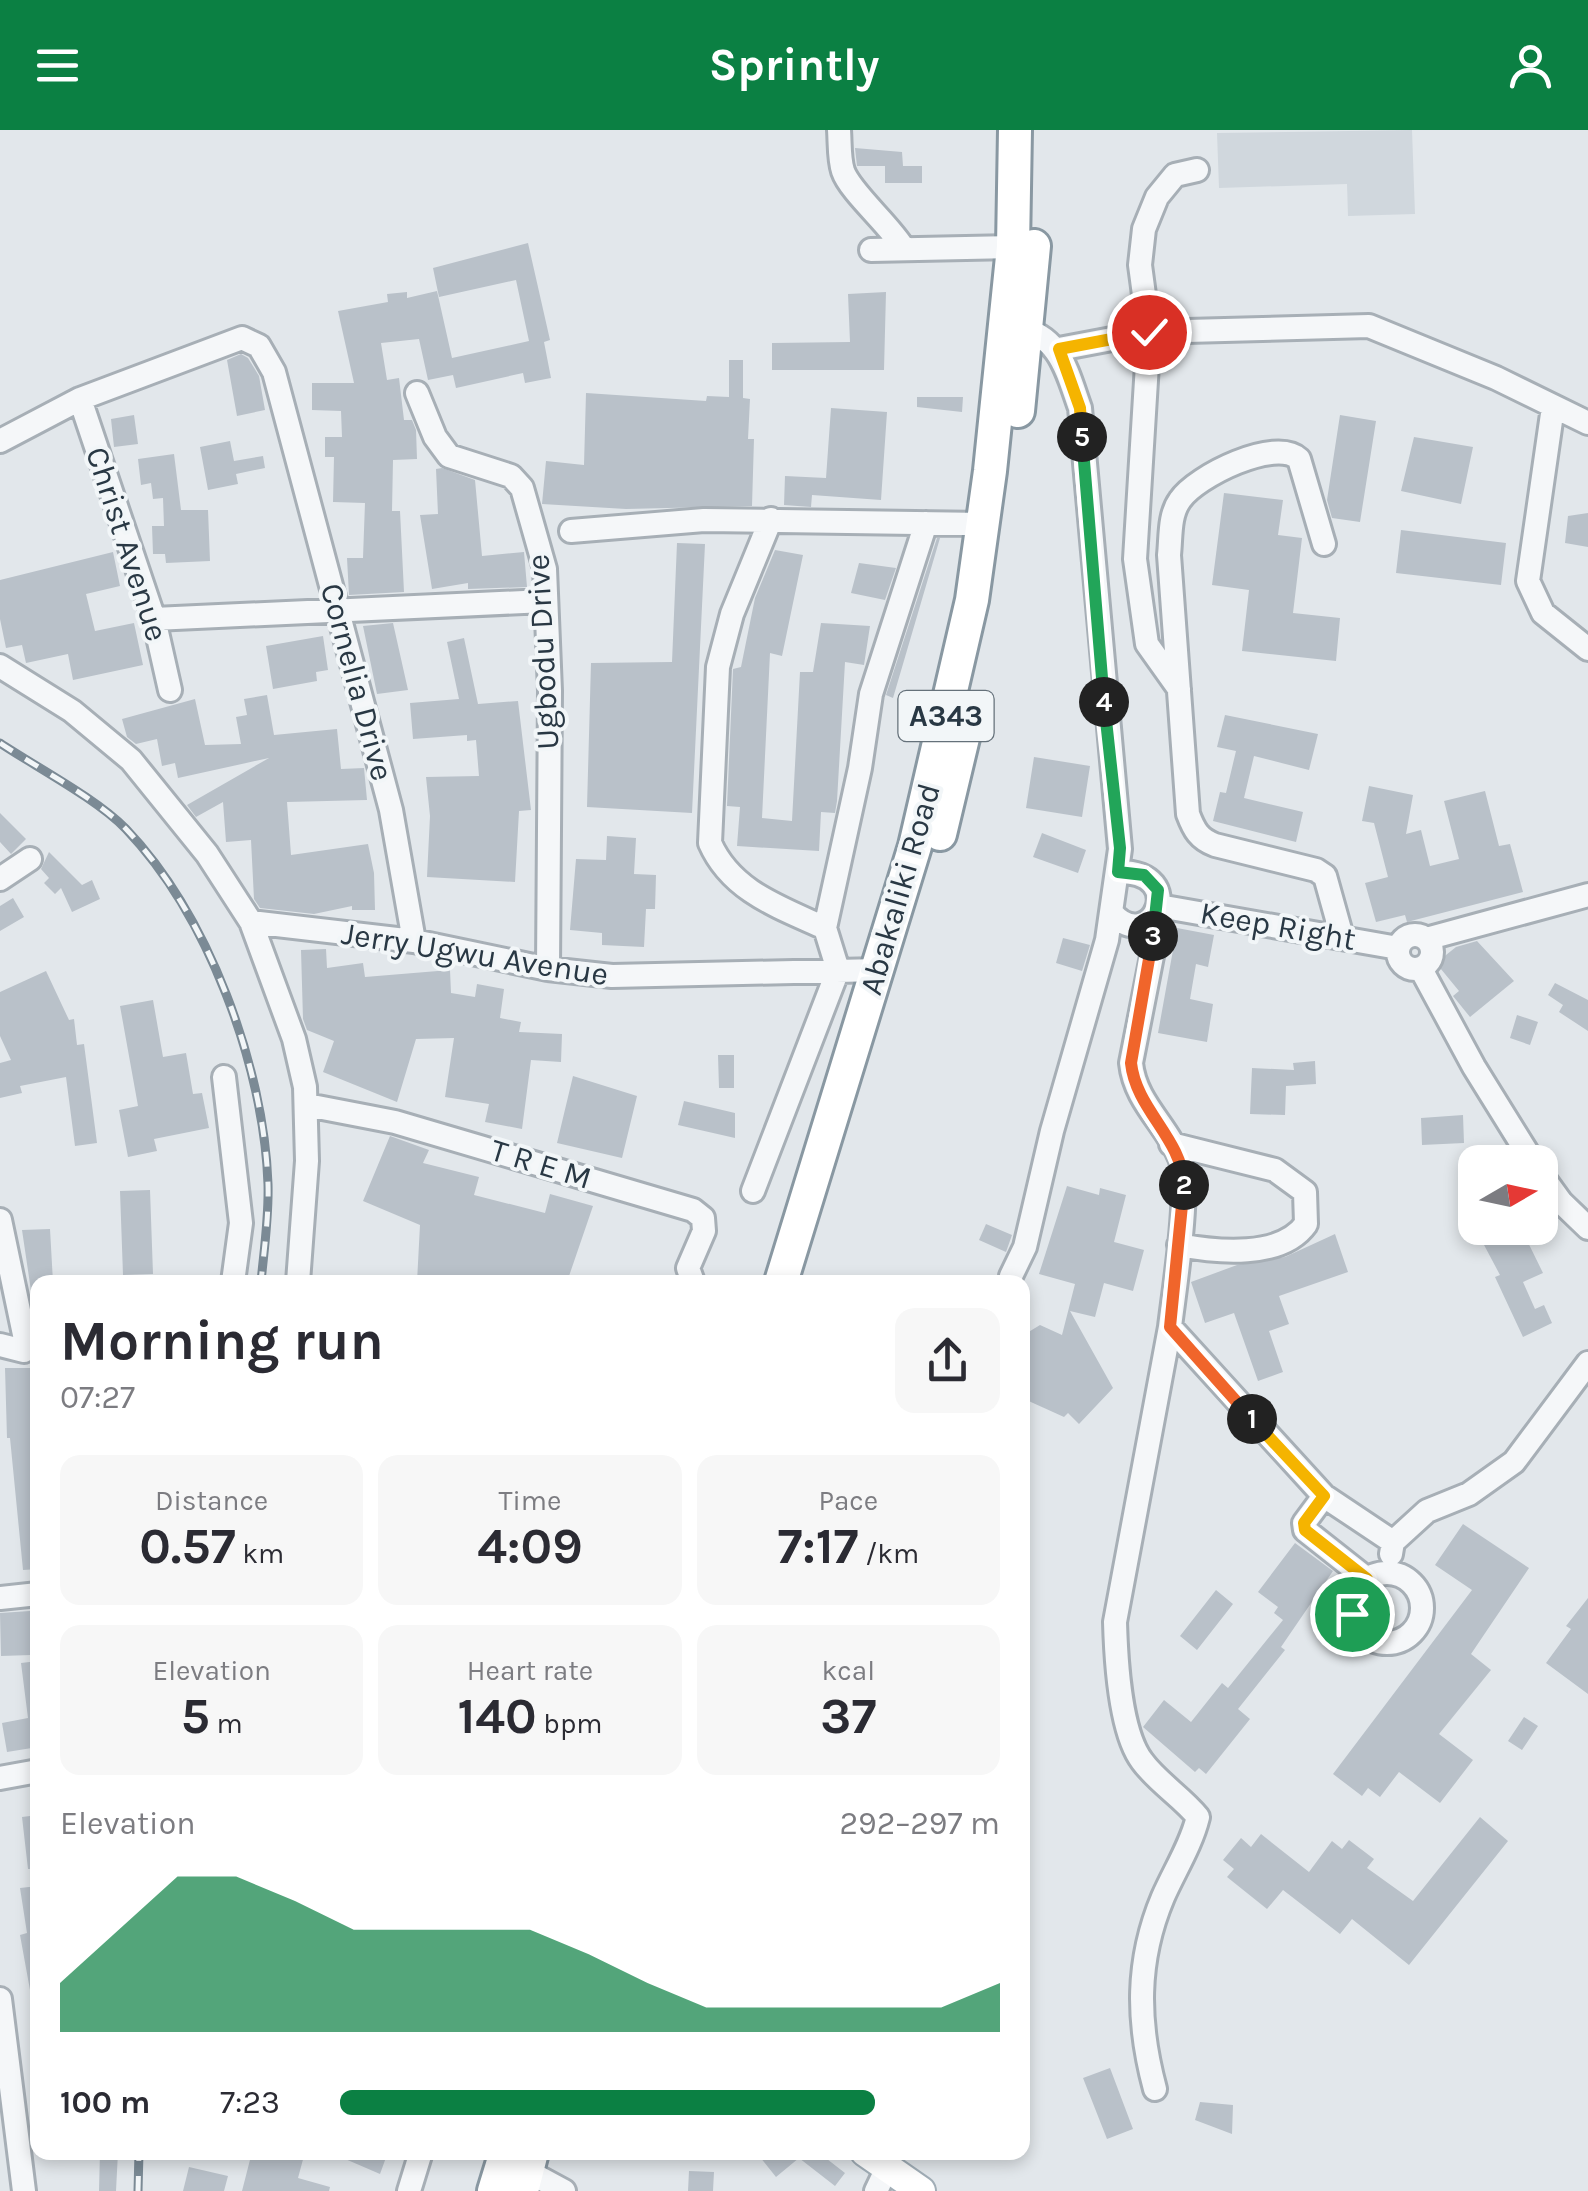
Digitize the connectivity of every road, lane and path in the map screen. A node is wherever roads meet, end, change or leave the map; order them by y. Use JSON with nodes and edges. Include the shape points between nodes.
{"nodes":[{"id":1,"x":839,"y":130,"type":"edge"},
{"id":2,"x":1015,"y":130,"type":"edge"},
{"id":3,"x":1036,"y":130,"type":"edge"},
{"id":4,"x":1196,"y":170,"type":"dead end"},
{"id":5,"x":1012,"y":247,"type":"junction"},
{"id":6,"x":904,"y":249,"type":"junction"},
{"id":7,"x":871,"y":250,"type":"dead end"},
{"id":8,"x":1017,"y":328,"type":"junction"},
{"id":9,"x":1149,"y":332,"type":"junction"},
{"id":10,"x":1059,"y":349,"type":"junction"},
{"id":11,"x":417,"y":394,"type":"dead end"},
{"id":12,"x":80,"y":399,"type":"junction"},
{"id":13,"x":1553,"y":407,"type":"junction"},
{"id":14,"x":1588,"y":423,"type":"edge"},
{"id":15,"x":0,"y":442,"type":"edge"},
{"id":16,"x":770,"y":519,"type":"junction"},
{"id":17,"x":926,"y":523,"type":"junction"},
{"id":18,"x":984,"y":524,"type":"junction"},
{"id":19,"x":571,"y":531,"type":"dead end"},
{"id":20,"x":1324,"y":544,"type":"dead end"},
{"id":21,"x":546,"y":601,"type":"junction"},
{"id":22,"x":338,"y":610,"type":"junction"},
{"id":23,"x":154,"y":619,"type":"junction"},
{"id":24,"x":1588,"y":649,"type":"edge"},
{"id":25,"x":0,"y":666,"type":"edge"},
{"id":26,"x":1178,"y":689,"type":"junction"},
{"id":27,"x":170,"y":690,"type":"dead end"},
{"id":28,"x":30,"y":858,"type":"dead end"},
{"id":29,"x":1118,"y":872,"type":"junction"},
{"id":30,"x":0,"y":879,"type":"edge"},
{"id":31,"x":1588,"y":895,"type":"edge"},
{"id":32,"x":1155,"y":912,"type":"junction"},
{"id":33,"x":1112,"y":913,"type":"junction"},
{"id":34,"x":251,"y":922,"type":"junction"},
{"id":35,"x":825,"y":928,"type":"junction"},
{"id":36,"x":1342,"y":937,"type":"junction"},
{"id":37,"x":1426,"y":939,"type":"junction"},
{"id":38,"x":414,"y":941,"type":"junction"},
{"id":39,"x":1398,"y":948,"type":"junction"},
{"id":40,"x":1421,"y":968,"type":"junction"},
{"id":41,"x":548,"y":970,"type":"junction"},
{"id":42,"x":838,"y":970,"type":"junction"},
{"id":43,"x":879,"y":970,"type":"junction"},
{"id":44,"x":224,"y":1077,"type":"dead end"},
{"id":45,"x":307,"y":1105,"type":"junction"},
{"id":46,"x":1171,"y":1144,"type":"junction"},
{"id":47,"x":1523,"y":1145,"type":"edge"},
{"id":48,"x":753,"y":1191,"type":"dead end"},
{"id":49,"x":1558,"y":1198,"type":"edge"},
{"id":50,"x":0,"y":1220,"type":"edge"},
{"id":51,"x":1588,"y":1228,"type":"edge"},
{"id":52,"x":1179,"y":1245,"type":"junction"},
{"id":53,"x":4,"y":1253,"type":"edge"},
{"id":54,"x":234,"y":1275,"type":"edge"},
{"id":55,"x":298,"y":1275,"type":"edge"},
{"id":56,"x":690,"y":1275,"type":"edge"},
{"id":57,"x":782,"y":1275,"type":"edge"},
{"id":58,"x":804,"y":1275,"type":"edge"},
{"id":59,"x":1011,"y":1275,"type":"edge"},
{"id":60,"x":1170,"y":1327,"type":"junction"},
{"id":61,"x":0,"y":1345,"type":"edge"},
{"id":62,"x":1588,"y":1363,"type":"edge"},
{"id":63,"x":1324,"y":1496,"type":"junction"},
{"id":64,"x":1394,"y":1542,"type":"junction"},
{"id":65,"x":30,"y":1595,"type":"edge"},
{"id":66,"x":0,"y":1598,"type":"edge"},
{"id":67,"x":30,"y":1773,"type":"edge"},
{"id":68,"x":0,"y":1778,"type":"edge"},
{"id":69,"x":0,"y":1999,"type":"edge"},
{"id":70,"x":4,"y":2061,"type":"edge"},
{"id":71,"x":1154,"y":2089,"type":"dead end"},
{"id":72,"x":419,"y":2160,"type":"edge"},
{"id":73,"x":522,"y":2167,"type":"edge"},
{"id":74,"x":876,"y":2170,"type":"edge"},
{"id":75,"x":24,"y":2191,"type":"edge"},
{"id":76,"x":409,"y":2191,"type":"edge"},
{"id":77,"x":494,"y":2191,"type":"edge"},
{"id":78,"x":564,"y":2191,"type":"edge"},
{"id":79,"x":921,"y":2191,"type":"edge"}],
"edges":[{"from":1,"to":6,"type":"street","via":[[851,186]]},
{"from":2,"to":5,"type":"highway","name":"Abakaliki Road","number":"A343"},
{"from":3,"to":8,"type":"highway","name":"Abakaliki Road","number":"A343"},
{"from":4,"to":9,"type":"street","via":[[1175,175],[1144,229],[1140,265]]},
{"from":5,"to":6,"type":"street"},
{"from":5,"to":8,"type":"highway","name":"Abakaliki Road","number":"A343"},
{"from":6,"to":7,"type":"street"},
{"from":8,"to":10,"type":"street"},
{"from":8,"to":18,"type":"highway","name":"Abakaliki Road","number":"A343"},
{"from":8,"to":58,"type":"highway","name":"Abakaliki Road","number":"A343","via":[[1003,528],[956,776]]},
{"from":9,"to":10,"type":"street"},
{"from":9,"to":13,"type":"street","via":[[1370,326]]},
{"from":9,"to":26,"type":"street","via":[[1136,559],[1147,644]]},
{"from":10,"to":29,"type":"street","via":[[1080,408]]},
{"from":11,"to":21,"type":"street","name":"Ugbodu Drive","via":[[434,438],[449,456],[511,476],[522,488]]},
{"from":12,"to":15,"type":"street"},
{"from":12,"to":22,"type":"street","name":"Cornelia Drive","via":[[242,338],[259,346],[274,372]]},
{"from":12,"to":23,"type":"street","name":"Christ Avenue"},
{"from":13,"to":14,"type":"street"},
{"from":13,"to":24,"type":"street","via":[[1528,581],[1543,613]]},
{"from":16,"to":17,"type":"street"},
{"from":16,"to":19,"type":"street"},
{"from":16,"to":35,"type":"street","via":[[718,667],[710,843],[721,869],[762,899]]},
{"from":17,"to":18,"type":"street"},
{"from":17,"to":35,"type":"street","via":[[870,694]]},
{"from":18,"to":43,"type":"highway","name":"Abakaliki Road","number":"A343","via":[[940,742]]},
{"from":20,"to":26,"type":"street","via":[[1294,454],[1257,454],[1186,494],[1173,514],[1168,554]]},
{"from":21,"to":22,"type":"street"},
{"from":21,"to":41,"type":"street","name":"Ugbodu Drive"},
{"from":22,"to":23,"type":"street"},
{"from":22,"to":38,"type":"street","name":"Cornelia Drive","via":[[391,810]]},
{"from":23,"to":27,"type":"street","name":"Christ Avenue"},
{"from":25,"to":34,"type":"street","via":[[72,711],[131,760],[208,854]]},
{"from":26,"to":36,"type":"street","via":[[1188,814],[1201,840],[1325,876]]},
{"from":28,"to":30,"type":"street"},
{"from":29,"to":32,"type":"street","via":[[1152,881],[1158,890]]},
{"from":29,"to":33,"type":"street"},
{"from":31,"to":37,"type":"street"},
{"from":32,"to":33,"type":"street","via":[[1133,925]]},
{"from":32,"to":36,"type":"street","name":"Keep Right"},
{"from":32,"to":46,"type":"street","via":[[1131,1063],[1137,1088]]},
{"from":33,"to":59,"type":"street","via":[[1025,1247]]},
{"from":34,"to":38,"type":"street","name":"Jerry Ugwu Avenue"},
{"from":34,"to":45,"type":"street","via":[[294,1039]]},
{"from":35,"to":42,"type":"street"},
{"from":36,"to":39,"type":"street","name":"Keep Right"},
{"from":37,"to":39,"type":"street","via":[[1413,935]]},
{"from":37,"to":40,"type":"street","via":[[1432,955]]},
{"from":38,"to":41,"type":"street","name":"Jerry Ugwu Avenue"},
{"from":39,"to":40,"type":"street","via":[[1403,966]]},
{"from":40,"to":47,"type":"street"},
{"from":41,"to":42,"type":"street","name":"Jerry Ugwu Avenue","via":[[668,977]]},
{"from":42,"to":43,"type":"street","name":"Jerry Ugwu Avenue"},
{"from":42,"to":48,"type":"street"},
{"from":43,"to":57,"type":"highway","name":"Abakaliki Road","number":"A343"},
{"from":44,"to":54,"type":"street","via":[[241,1223]]},
{"from":45,"to":55,"type":"street"},
{"from":45,"to":56,"type":"street","name":"T R E M","via":[[395,1122],[693,1210],[703,1218],[704,1232]]},
{"from":46,"to":52,"type":"street","via":[[1184,1180]]},
{"from":46,"to":52,"type":"street","via":[[1275,1170],[1304,1192],[1308,1207],[1306,1224],[1289,1240],[1239,1250]]},
{"from":49,"to":51,"type":"street"},
{"from":50,"to":53,"type":"street"},
{"from":52,"to":60,"type":"street"},
{"from":53,"to":61,"type":"street","via":[[26,1344],[24,1351]]},
{"from":60,"to":63,"type":"street"},
{"from":60,"to":71,"type":"street","via":[[1115,1622],[1131,1740],[1141,1761],[1198,1817],[1144,1958],[1140,2005]]},
{"from":62,"to":64,"type":"street","via":[[1514,1462],[1469,1494],[1427,1511]]},
{"from":63,"to":64,"type":"street"},
{"from":63,"to":64,"type":"street","via":[[1305,1530],[1377,1575]]},
{"from":65,"to":66,"type":"street"},
{"from":67,"to":68,"type":"street"},
{"from":69,"to":70,"type":"street"},
{"from":70,"to":75,"type":"street"},
{"from":72,"to":76,"type":"street"},
{"from":73,"to":77,"type":"highway"},
{"from":73,"to":78,"type":"street"},
{"from":74,"to":79,"type":"main road"}]}
